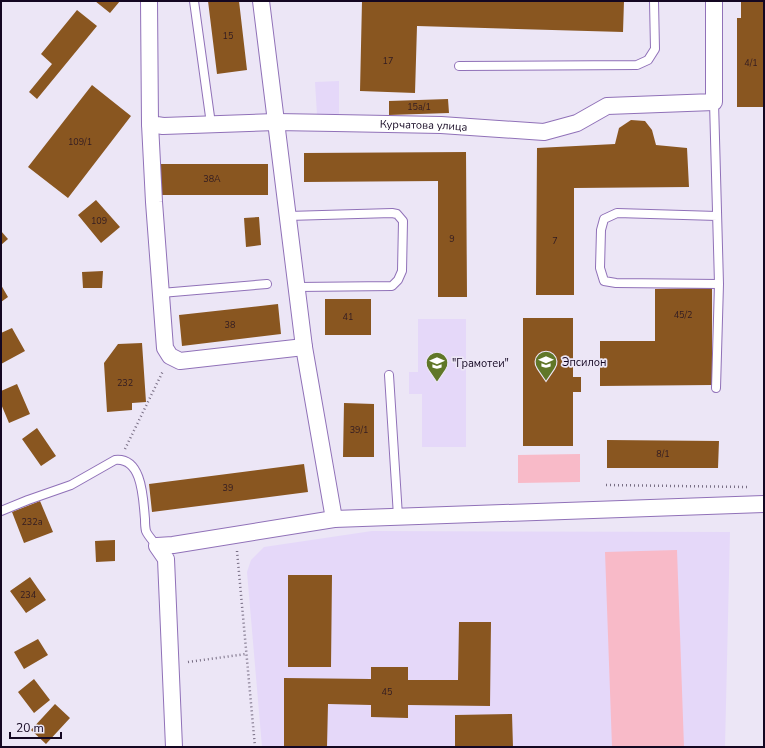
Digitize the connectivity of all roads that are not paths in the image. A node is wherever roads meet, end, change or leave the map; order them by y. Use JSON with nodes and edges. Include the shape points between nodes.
{"nodes":[{"id":1,"x":149,"y":1,"type":"edge"},
{"id":2,"x":194,"y":1,"type":"edge"},
{"id":3,"x":262,"y":1,"type":"edge"},
{"id":4,"x":654,"y":1,"type":"edge"},
{"id":5,"x":714,"y":1,"type":"edge"},
{"id":6,"x":459,"y":66,"type":"dead end"},
{"id":7,"x":714,"y":102,"type":"junction"},
{"id":8,"x":276,"y":122,"type":"junction"},
{"id":9,"x":150,"y":124,"type":"junction"},
{"id":10,"x":211,"y":124,"type":"junction"},
{"id":11,"x":288,"y":216,"type":"junction"},
{"id":12,"x":717,"y":216,"type":"junction"},
{"id":13,"x":267,"y":284,"type":"dead end"},
{"id":14,"x":719,"y":284,"type":"junction"},
{"id":15,"x":297,"y":287,"type":"junction"},
{"id":16,"x":161,"y":293,"type":"junction"},
{"id":17,"x":304,"y":348,"type":"junction"},
{"id":18,"x":389,"y":375,"type":"dead end"},
{"id":19,"x":716,"y":388,"type":"dead end"},
{"id":20,"x":764,"y":504,"type":"edge"},
{"id":21,"x":1,"y":511,"type":"edge"},
{"id":22,"x":398,"y":516,"type":"junction"},
{"id":23,"x":334,"y":519,"type":"junction"},
{"id":24,"x":157,"y":546,"type":"junction"},
{"id":25,"x":174,"y":747,"type":"edge"}],
"edges":[{"from":1,"to":9,"type":"street"},
{"from":2,"to":10,"type":"lane"},
{"from":3,"to":8,"type":"street"},
{"from":4,"to":6,"type":"lane","via":[[655,49],[648,60],[637,65]]},
{"from":5,"to":7,"type":"street"},
{"from":7,"to":8,"type":"street","name":"Курчатова улица","via":[[606,106],[577,122],[544,132],[441,125]]},
{"from":7,"to":12,"type":"lane"},
{"from":8,"to":10,"type":"street","name":"Курчатова улица"},
{"from":8,"to":11,"type":"street"},
{"from":9,"to":10,"type":"street","name":"Курчатова улица"},
{"from":9,"to":16,"type":"street"},
{"from":11,"to":15,"type":"street"},
{"from":11,"to":15,"type":"lane","via":[[392,213],[397,214],[403,221],[402,271],[392,286]]},
{"from":12,"to":14,"type":"lane"},
{"from":12,"to":14,"type":"lane","via":[[617,213],[604,219],[601,230],[600,268],[604,281],[616,283]]},
{"from":13,"to":16,"type":"lane"},
{"from":14,"to":19,"type":"lane"},
{"from":15,"to":17,"type":"street"},
{"from":16,"to":17,"type":"street","via":[[165,348],[170,356],[180,361]]},
{"from":17,"to":23,"type":"street"},
{"from":18,"to":22,"type":"lane"},
{"from":20,"to":22,"type":"street"},
{"from":21,"to":24,"type":"lane","via":[[71,485],[115,460],[120,460],[131,465],[137,474],[146,531]]},
{"from":22,"to":23,"type":"street"},
{"from":23,"to":24,"type":"street"},
{"from":24,"to":25,"type":"street","via":[[166,559]]}]}
